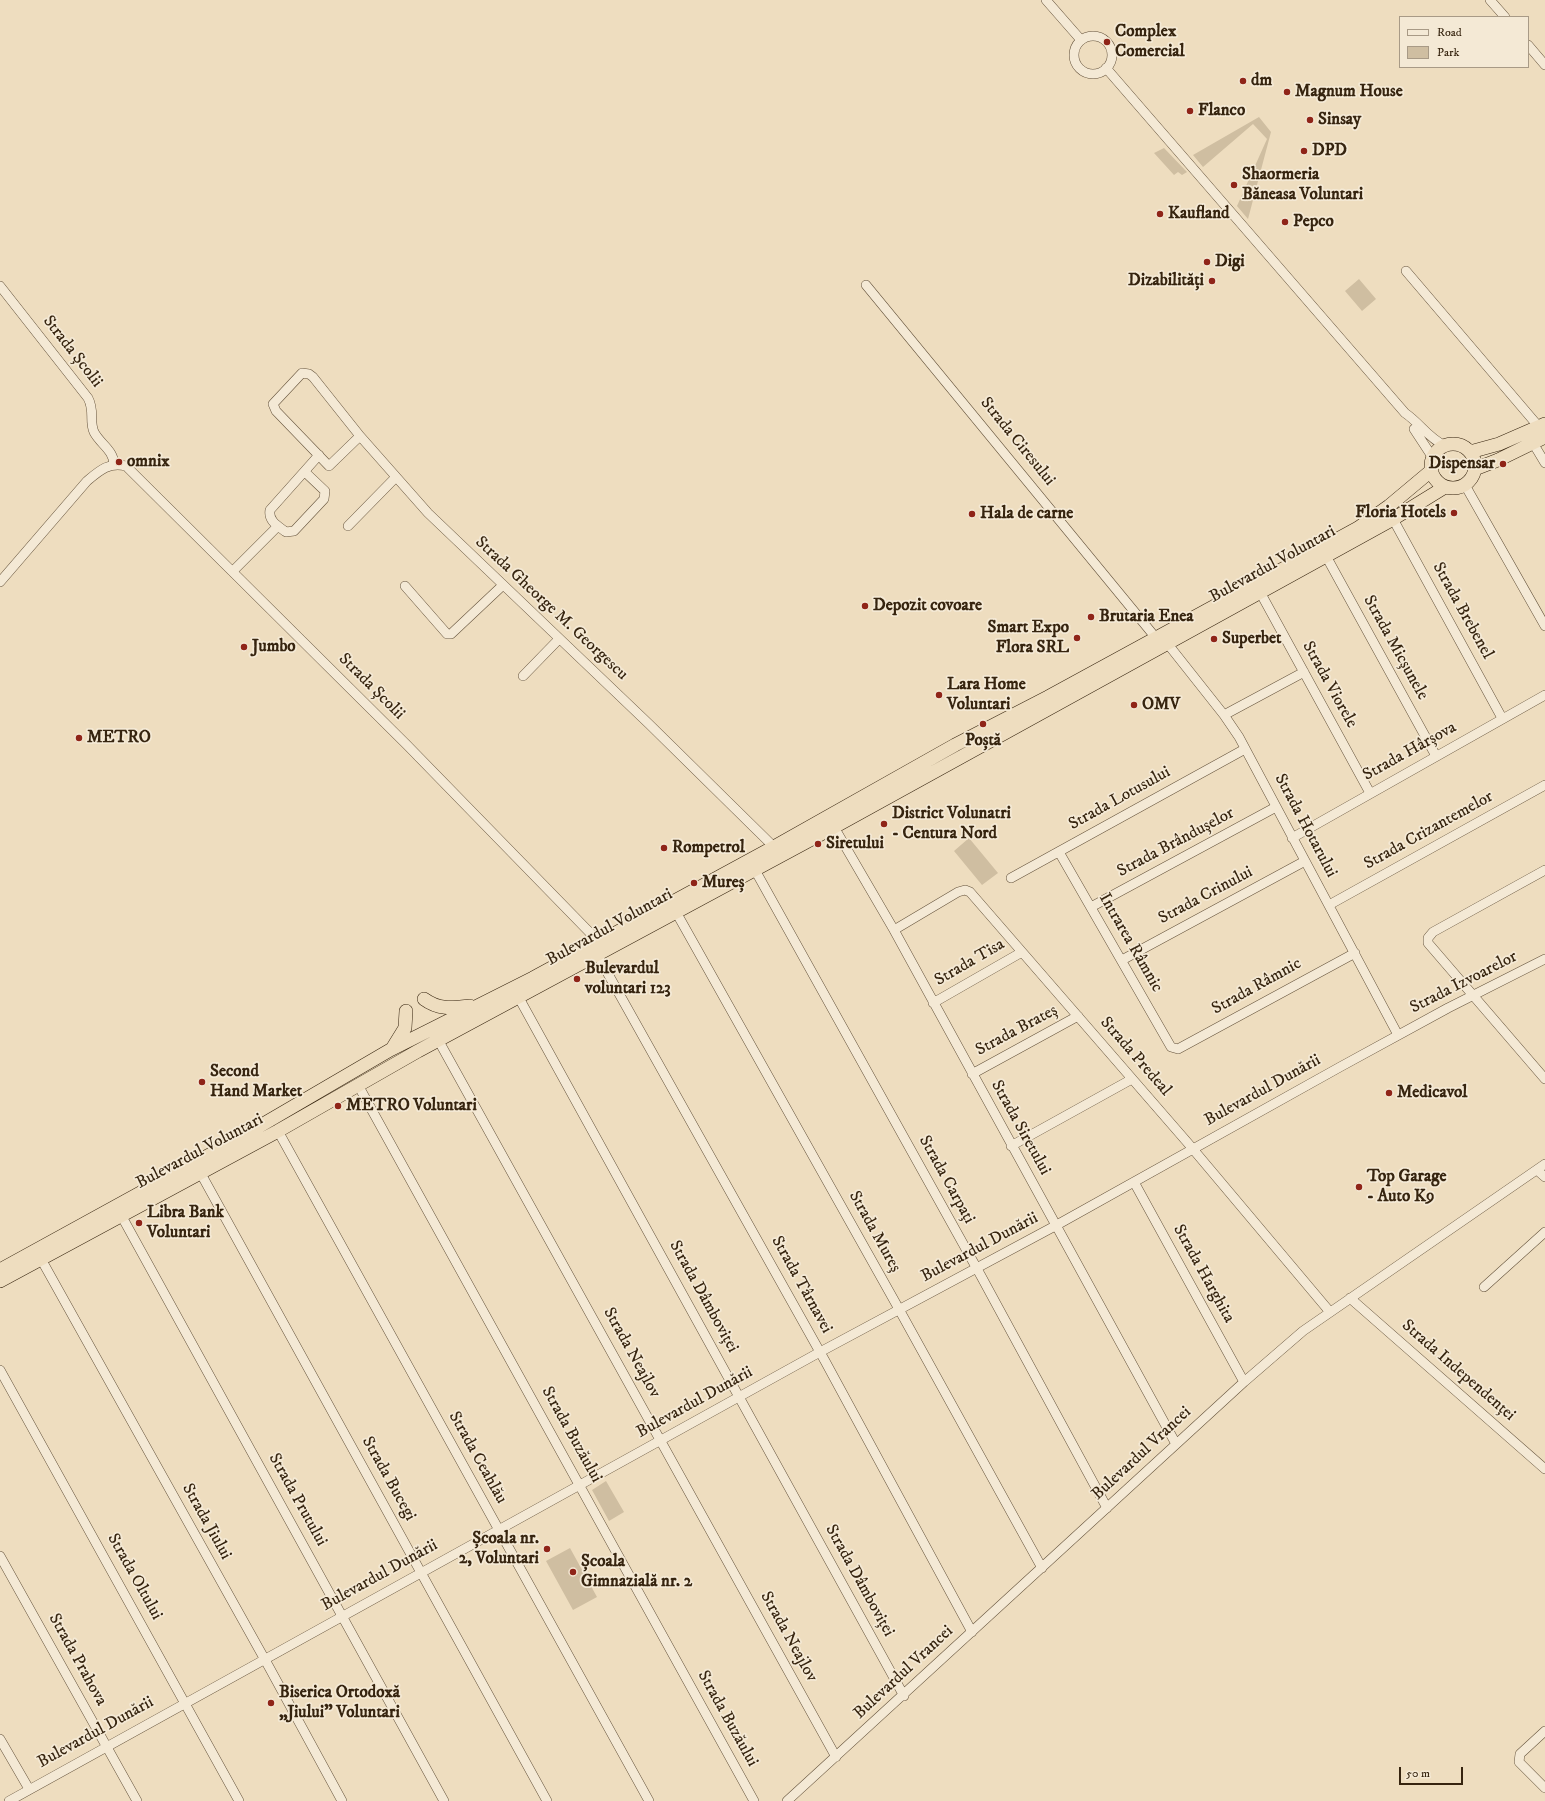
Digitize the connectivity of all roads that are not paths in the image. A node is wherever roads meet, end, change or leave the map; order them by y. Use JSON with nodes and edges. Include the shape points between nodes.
{"nodes":[{"id":1,"x":1046,"y":0,"type":"edge"},
{"id":2,"x":1490,"y":0,"type":"edge"},
{"id":3,"x":1504,"y":16,"type":"edge"},
{"id":4,"x":1081,"y":40,"type":"junction"},
{"id":5,"x":1529,"y":46,"type":"edge"},
{"id":6,"x":1545,"y":65,"type":"edge"},
{"id":7,"x":1106,"y":68,"type":"junction"},
{"id":8,"x":1406,"y":271,"type":"dead end"},
{"id":9,"x":866,"y":285,"type":"dead end"},
{"id":10,"x":0,"y":286,"type":"edge"},
{"id":11,"x":1405,"y":413,"type":"junction"},
{"id":12,"x":1543,"y":429,"type":"edge"},
{"id":13,"x":360,"y":436,"type":"junction"},
{"id":14,"x":1533,"y":443,"type":"junction"},
{"id":15,"x":1445,"y":446,"type":"junction"},
{"id":16,"x":1470,"y":452,"type":"junction"},
{"id":17,"x":319,"y":456,"type":"junction"},
{"id":18,"x":1545,"y":463,"type":"edge"},
{"id":19,"x":1433,"y":464,"type":"junction"},
{"id":20,"x":114,"y":465,"type":"junction"},
{"id":21,"x":1475,"y":469,"type":"junction"},
{"id":22,"x":305,"y":472,"type":"junction"},
{"id":23,"x":396,"y":477,"type":"junction"},
{"id":24,"x":1466,"y":485,"type":"junction"},
{"id":25,"x":1445,"y":487,"type":"junction"},
{"id":26,"x":1393,"y":519,"type":"junction"},
{"id":27,"x":348,"y":526,"type":"dead end"},
{"id":28,"x":275,"y":529,"type":"dead end"},
{"id":29,"x":1326,"y":556,"type":"junction"},
{"id":30,"x":233,"y":571,"type":"junction"},
{"id":31,"x":0,"y":582,"type":"edge"},
{"id":32,"x":503,"y":585,"type":"junction"},
{"id":33,"x":405,"y":586,"type":"dead end"},
{"id":34,"x":1260,"y":592,"type":"junction"},
{"id":35,"x":1545,"y":626,"type":"edge"},
{"id":36,"x":559,"y":639,"type":"junction"},
{"id":37,"x":1162,"y":641,"type":"junction"},
{"id":38,"x":1304,"y":672,"type":"junction"},
{"id":39,"x":523,"y":676,"type":"dead end"},
{"id":40,"x":1545,"y":695,"type":"edge"},
{"id":41,"x":1224,"y":715,"type":"junction"},
{"id":42,"x":1502,"y":718,"type":"junction"},
{"id":43,"x":1245,"y":749,"type":"junction"},
{"id":44,"x":1436,"y":756,"type":"junction"},
{"id":45,"x":1545,"y":785,"type":"edge"},
{"id":46,"x":1370,"y":793,"type":"junction"},
{"id":47,"x":1276,"y":807,"type":"junction"},
{"id":48,"x":834,"y":827,"type":"junction"},
{"id":49,"x":1292,"y":838,"type":"junction"},
{"id":50,"x":774,"y":847,"type":"junction"},
{"id":51,"x":1059,"y":852,"type":"junction"},
{"id":52,"x":1305,"y":861,"type":"junction"},
{"id":53,"x":755,"y":870,"type":"junction"},
{"id":54,"x":1545,"y":870,"type":"edge"},
{"id":55,"x":1011,"y":878,"type":"dead end"},
{"id":56,"x":1329,"y":905,"type":"junction"},
{"id":57,"x":1091,"y":907,"type":"junction"},
{"id":58,"x":676,"y":912,"type":"junction"},
{"id":59,"x":894,"y":930,"type":"junction"},
{"id":60,"x":599,"y":942,"type":"junction"},
{"id":61,"x":1022,"y":952,"type":"junction"},
{"id":62,"x":1355,"y":953,"type":"junction"},
{"id":63,"x":598,"y":956,"type":"junction"},
{"id":64,"x":1545,"y":959,"type":"edge"},
{"id":65,"x":1122,"y":960,"type":"junction"},
{"id":66,"x":1472,"y":996,"type":"junction"},
{"id":67,"x":518,"y":998,"type":"junction"},
{"id":68,"x":424,"y":999,"type":"dead end"},
{"id":69,"x":933,"y":1003,"type":"junction"},
{"id":70,"x":480,"y":1004,"type":"junction"},
{"id":71,"x":406,"y":1011,"type":"dead end"},
{"id":72,"x":1078,"y":1016,"type":"junction"},
{"id":73,"x":435,"y":1035,"type":"junction"},
{"id":74,"x":1398,"y":1035,"type":"junction"},
{"id":75,"x":1174,"y":1049,"type":"joint"},
{"id":76,"x":390,"y":1050,"type":"junction"},
{"id":77,"x":972,"y":1074,"type":"junction"},
{"id":78,"x":1132,"y":1079,"type":"junction"},
{"id":79,"x":1545,"y":1079,"type":"edge"},
{"id":80,"x":358,"y":1086,"type":"junction"},
{"id":81,"x":278,"y":1131,"type":"junction"},
{"id":82,"x":1011,"y":1146,"type":"junction"},
{"id":83,"x":1192,"y":1149,"type":"junction"},
{"id":84,"x":1545,"y":1164,"type":"edge"},
{"id":85,"x":1537,"y":1170,"type":"junction"},
{"id":86,"x":200,"y":1172,"type":"junction"},
{"id":87,"x":1545,"y":1177,"type":"edge"},
{"id":88,"x":1134,"y":1182,"type":"junction"},
{"id":89,"x":121,"y":1215,"type":"junction"},
{"id":90,"x":1055,"y":1226,"type":"junction"},
{"id":91,"x":1545,"y":1232,"type":"edge"},
{"id":92,"x":41,"y":1259,"type":"junction"},
{"id":93,"x":976,"y":1268,"type":"junction"},
{"id":94,"x":0,"y":1270,"type":"edge"},
{"id":95,"x":0,"y":1281,"type":"edge"},
{"id":96,"x":1484,"y":1287,"type":"dead end"},
{"id":97,"x":1350,"y":1298,"type":"junction"},
{"id":98,"x":900,"y":1310,"type":"junction"},
{"id":99,"x":1330,"y":1312,"type":"junction"},
{"id":100,"x":820,"y":1352,"type":"junction"},
{"id":101,"x":0,"y":1370,"type":"edge"},
{"id":102,"x":1244,"y":1382,"type":"junction"},
{"id":103,"x":740,"y":1396,"type":"junction"},
{"id":104,"x":661,"y":1440,"type":"junction"},
{"id":105,"x":1176,"y":1444,"type":"junction"},
{"id":106,"x":1545,"y":1468,"type":"edge"},
{"id":107,"x":580,"y":1484,"type":"junction"},
{"id":108,"x":1107,"y":1508,"type":"junction"},
{"id":109,"x":498,"y":1530,"type":"junction"},
{"id":110,"x":0,"y":1556,"type":"edge"},
{"id":111,"x":1042,"y":1568,"type":"junction"},
{"id":112,"x":421,"y":1572,"type":"junction"},
{"id":113,"x":343,"y":1615,"type":"junction"},
{"id":114,"x":972,"y":1632,"type":"junction"},
{"id":115,"x":264,"y":1658,"type":"junction"},
{"id":116,"x":904,"y":1696,"type":"junction"},
{"id":117,"x":185,"y":1702,"type":"junction"},
{"id":118,"x":1545,"y":1731,"type":"edge"},
{"id":119,"x":0,"y":1739,"type":"edge"},
{"id":120,"x":106,"y":1746,"type":"junction"},
{"id":121,"x":836,"y":1756,"type":"junction"},
{"id":122,"x":1545,"y":1788,"type":"edge"},
{"id":123,"x":29,"y":1790,"type":"junction"},
{"id":124,"x":8,"y":1801,"type":"edge"},
{"id":125,"x":137,"y":1801,"type":"edge"},
{"id":126,"x":240,"y":1801,"type":"edge"},
{"id":127,"x":342,"y":1801,"type":"edge"},
{"id":128,"x":444,"y":1801,"type":"edge"},
{"id":129,"x":547,"y":1801,"type":"edge"},
{"id":130,"x":649,"y":1801,"type":"edge"},
{"id":131,"x":754,"y":1801,"type":"edge"},
{"id":132,"x":787,"y":1801,"type":"edge"}],
"edges":[{"from":1,"to":4,"type":"street"},
{"from":2,"to":3,"type":"street"},
{"from":4,"to":7,"type":"street","via":[[1097,36],[1107,42],[1112,52]]},
{"from":4,"to":7,"type":"street","via":[[1074,53],[1079,68],[1096,73]]},
{"from":5,"to":6,"type":"street"},
{"from":7,"to":11,"type":"street"},
{"from":8,"to":12,"type":"street"},
{"from":9,"to":37,"type":"street","name":"Strada Ciresului"},
{"from":10,"to":20,"type":"street","name":"Strada Școlii","via":[[88,398],[93,410],[93,430],[113,456]]},
{"from":11,"to":15,"type":"street","via":[[1428,436]]},
{"from":11,"to":19,"type":"street","via":[[1408,421],[1425,442]]},
{"from":12,"to":14,"type":"highway"},
{"from":12,"to":16,"type":"highway"},
{"from":13,"to":17,"type":"street","via":[[329,466]]},
{"from":13,"to":17,"type":"street","name":"Strada Gheorge M. Georgescu","via":[[319,383],[309,374],[302,373],[273,406]]},
{"from":13,"to":23,"type":"street","name":"Strada Gheorge M. Georgescu"},
{"from":14,"to":18,"type":"street"},
{"from":14,"to":21,"type":"highway"},
{"from":15,"to":16,"type":"highway","via":[[1458,445]]},
{"from":15,"to":19,"type":"highway","name":"Bulevardul Voluntari","via":[[1440,449]]},
{"from":16,"to":21,"type":"highway"},
{"from":17,"to":22,"type":"street"},
{"from":19,"to":25,"type":"highway","via":[[1436,480]]},
{"from":19,"to":37,"type":"highway","name":"Bulevardul Voluntari","via":[[1389,506],[1358,528]]},
{"from":20,"to":30,"type":"street","name":"Strada Școlii","via":[[126,466],[137,475]]},
{"from":20,"to":31,"type":"street","via":[[106,466],[87,481]]},
{"from":21,"to":24,"type":"highway"},
{"from":22,"to":22,"type":"street","via":[[270,510],[272,521],[286,532],[294,531],[326,494]]},
{"from":23,"to":27,"type":"street"},
{"from":23,"to":32,"type":"street","name":"Strada Gheorge M. Georgescu","via":[[437,523]]},
{"from":24,"to":25,"type":"highway","name":"Bulevardul Voluntari"},
{"from":24,"to":35,"type":"street"},
{"from":25,"to":26,"type":"highway","name":"Bulevardul Voluntari"},
{"from":26,"to":29,"type":"highway","name":"Bulevardul Voluntari"},
{"from":26,"to":42,"type":"street","name":"Strada Brebenel"},
{"from":28,"to":30,"type":"street"},
{"from":29,"to":34,"type":"highway","name":"Bulevardul Voluntari"},
{"from":29,"to":44,"type":"street","name":"Strada Micșunele"},
{"from":30,"to":60,"type":"street","name":"Strada Școlii"},
{"from":32,"to":33,"type":"street","via":[[451,634],[447,634]]},
{"from":32,"to":36,"type":"street","name":"Strada Gheorge M. Georgescu"},
{"from":34,"to":37,"type":"highway","name":"Bulevardul Voluntari"},
{"from":34,"to":38,"type":"street","name":"Strada Viorele"},
{"from":36,"to":39,"type":"street"},
{"from":36,"to":50,"type":"street","name":"Strada Gheorge M. Georgescu"},
{"from":37,"to":41,"type":"street","name":"Strada Hotarului"},
{"from":37,"to":48,"type":"highway","name":"Bulevardul Voluntari"},
{"from":37,"to":50,"type":"highway","name":"Bulevardul Voluntari","via":[[955,745]]},
{"from":38,"to":41,"type":"street"},
{"from":38,"to":46,"type":"street","name":"Strada Viorele"},
{"from":40,"to":42,"type":"street","name":"Strada Hârșova"},
{"from":41,"to":43,"type":"street","name":"Strada Hotarului"},
{"from":42,"to":44,"type":"street","name":"Strada Hârșova"},
{"from":43,"to":47,"type":"street","name":"Strada Hotarului"},
{"from":43,"to":51,"type":"street","name":"Strada Lotusului"},
{"from":44,"to":46,"type":"street","name":"Strada Hârșova"},
{"from":45,"to":56,"type":"street","name":"Strada Crizantemelor"},
{"from":46,"to":49,"type":"street","name":"Strada Hârșova"},
{"from":47,"to":49,"type":"street","name":"Strada Hotarului"},
{"from":47,"to":57,"type":"street","name":"Strada Brândușelor"},
{"from":48,"to":53,"type":"highway","name":"Bulevardul Voluntari"},
{"from":48,"to":59,"type":"street","name":"Strada Siretului"},
{"from":49,"to":52,"type":"street","name":"Strada Hotarului"},
{"from":50,"to":60,"type":"highway","name":"Bulevardul Voluntari"},
{"from":51,"to":55,"type":"street","name":"Strada Lotusului"},
{"from":51,"to":57,"type":"street","name":"Intrarea Râmnic"},
{"from":52,"to":56,"type":"street","name":"Strada Hotarului"},
{"from":52,"to":65,"type":"street","name":"Strada Crinului"},
{"from":53,"to":58,"type":"highway","name":"Bulevardul Voluntari"},
{"from":53,"to":93,"type":"street","name":"Strada Carpați"},
{"from":54,"to":66,"type":"street","via":[[1433,932],[1428,938],[1430,947]]},
{"from":56,"to":62,"type":"street","name":"Strada Hotarului"},
{"from":57,"to":65,"type":"street","name":"Intrarea Râmnic"},
{"from":58,"to":63,"type":"highway","name":"Bulevardul Voluntari"},
{"from":58,"to":98,"type":"street","name":"Strada Mureș"},
{"from":59,"to":61,"type":"street","name":"Strada Predeal","via":[[965,890],[970,892]]},
{"from":59,"to":69,"type":"street","name":"Strada Siretului"},
{"from":60,"to":70,"type":"highway","name":"Bulevardul Voluntari"},
{"from":61,"to":69,"type":"street","name":"Strada Tisa"},
{"from":61,"to":72,"type":"street","name":"Strada Predeal"},
{"from":62,"to":74,"type":"street","name":"Strada Hotarului"},
{"from":62,"to":75,"type":"street","name":"Strada Râmnic"},
{"from":63,"to":67,"type":"highway","name":"Bulevardul Voluntari"},
{"from":63,"to":100,"type":"street","name":"Strada Târnavei"},
{"from":64,"to":66,"type":"street","name":"Strada Izvoarelor"},
{"from":65,"to":75,"type":"street","name":"Intrarea Râmnic"},
{"from":66,"to":74,"type":"street","name":"Strada Izvoarelor"},
{"from":66,"to":79,"type":"street"},
{"from":67,"to":73,"type":"highway","name":"Bulevardul Voluntari"},
{"from":67,"to":103,"type":"street","name":"Strada Dâmboviței"},
{"from":68,"to":70,"type":"highway","via":[[443,1008]]},
{"from":69,"to":77,"type":"street","name":"Strada Siretului"},
{"from":70,"to":73,"type":"highway","name":"Bulevardul Voluntari"},
{"from":71,"to":76,"type":"highway","via":[[405,1028]]},
{"from":72,"to":77,"type":"street","name":"Strada Brateș"},
{"from":72,"to":78,"type":"street","name":"Strada Predeal"},
{"from":73,"to":76,"type":"highway","name":"Bulevardul Voluntari"},
{"from":73,"to":80,"type":"highway","name":"Bulevardul Voluntari"},
{"from":73,"to":104,"type":"street","name":"Strada Neajlov"},
{"from":74,"to":83,"type":"street","name":"Bulevardul Dunării"},
{"from":76,"to":94,"type":"highway","name":"Bulevardul Voluntari","via":[[237,1140]]},
{"from":77,"to":82,"type":"street","name":"Strada Siretului"},
{"from":78,"to":82,"type":"street"},
{"from":78,"to":83,"type":"street","name":"Strada Predeal"},
{"from":80,"to":81,"type":"highway","name":"Bulevardul Voluntari"},
{"from":80,"to":107,"type":"street","name":"Strada Buzăului"},
{"from":81,"to":86,"type":"highway","name":"Bulevardul Voluntari"},
{"from":81,"to":109,"type":"street","name":"Strada Ceahlău"},
{"from":82,"to":90,"type":"street","name":"Strada Siretului"},
{"from":83,"to":88,"type":"street","name":"Bulevardul Dunării"},
{"from":83,"to":99,"type":"street","name":"Strada Predeal"},
{"from":84,"to":85,"type":"street","name":"Bulevardul Vrancei"},
{"from":85,"to":87,"type":"street"},
{"from":85,"to":97,"type":"street","name":"Bulevardul Vrancei"},
{"from":86,"to":89,"type":"highway","name":"Bulevardul Voluntari"},
{"from":86,"to":112,"type":"street","name":"Strada Bucegi"},
{"from":88,"to":90,"type":"street","name":"Bulevardul Dunării"},
{"from":88,"to":102,"type":"street","name":"Strada Harghita"},
{"from":89,"to":92,"type":"highway","name":"Bulevardul Voluntari"},
{"from":89,"to":113,"type":"street","name":"Strada Prutului"},
{"from":90,"to":93,"type":"street","name":"Bulevardul Dunării"},
{"from":90,"to":105,"type":"street","name":"Strada Siretului"},
{"from":91,"to":96,"type":"street"},
{"from":92,"to":95,"type":"highway","name":"Bulevardul Voluntari"},
{"from":92,"to":115,"type":"street","name":"Strada Jiului"},
{"from":93,"to":98,"type":"street","name":"Bulevardul Dunării"},
{"from":93,"to":108,"type":"street","name":"Strada Carpați"},
{"from":97,"to":99,"type":"street","name":"Bulevardul Vrancei"},
{"from":97,"to":106,"type":"street","name":"Strada Independenței"},
{"from":98,"to":100,"type":"street","name":"Bulevardul Dunării"},
{"from":98,"to":111,"type":"street","name":"Strada Mureș"},
{"from":99,"to":102,"type":"street","name":"Bulevardul Vrancei","via":[[1303,1331]]},
{"from":100,"to":103,"type":"street","name":"Bulevardul Dunării"},
{"from":100,"to":114,"type":"street","name":"Strada Târnavei"},
{"from":101,"to":117,"type":"street","name":"Strada Oltului"},
{"from":102,"to":105,"type":"street","name":"Bulevardul Vrancei"},
{"from":103,"to":104,"type":"street","name":"Bulevardul Dunării"},
{"from":103,"to":116,"type":"street","name":"Strada Dâmboviței"},
{"from":104,"to":107,"type":"street","name":"Bulevardul Dunării"},
{"from":104,"to":121,"type":"street","name":"Strada Neajlov"},
{"from":105,"to":108,"type":"street","name":"Bulevardul Vrancei"},
{"from":107,"to":109,"type":"street","name":"Bulevardul Dunării"},
{"from":107,"to":131,"type":"street","name":"Strada Buzăului"},
{"from":108,"to":111,"type":"street","name":"Bulevardul Vrancei"},
{"from":109,"to":112,"type":"street","name":"Bulevardul Dunării"},
{"from":109,"to":130,"type":"street","name":"Strada Ceahlău"},
{"from":110,"to":120,"type":"street","name":"Strada Prahova"},
{"from":111,"to":114,"type":"street","name":"Bulevardul Vrancei"},
{"from":112,"to":113,"type":"street","name":"Bulevardul Dunării"},
{"from":112,"to":129,"type":"street","name":"Strada Bucegi"},
{"from":113,"to":115,"type":"street","name":"Bulevardul Dunării"},
{"from":113,"to":128,"type":"street","name":"Strada Prutului"},
{"from":114,"to":116,"type":"street","name":"Bulevardul Vrancei"},
{"from":115,"to":117,"type":"street","name":"Bulevardul Dunării"},
{"from":115,"to":127,"type":"street","name":"Strada Jiului"},
{"from":116,"to":121,"type":"street","name":"Bulevardul Vrancei"},
{"from":117,"to":120,"type":"street","name":"Bulevardul Dunării"},
{"from":117,"to":126,"type":"street","name":"Strada Oltului"},
{"from":118,"to":122,"type":"street","via":[[1520,1754],[1519,1762]]},
{"from":119,"to":123,"type":"street"},
{"from":120,"to":123,"type":"street","name":"Bulevardul Dunării"},
{"from":120,"to":125,"type":"street","name":"Strada Prahova"},
{"from":121,"to":132,"type":"street","name":"Bulevardul Vrancei"},
{"from":123,"to":124,"type":"street","name":"Bulevardul Dunării"}]}
